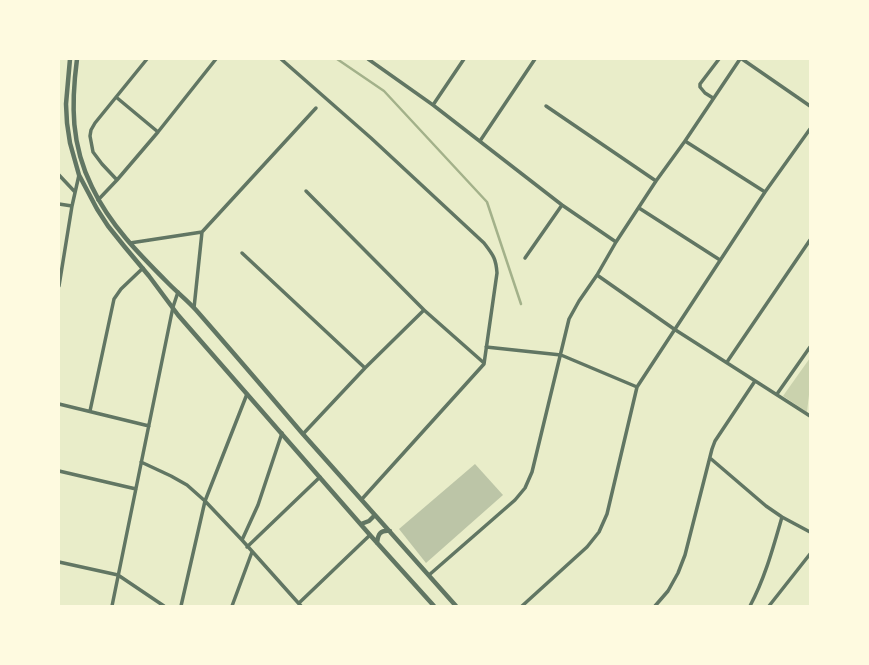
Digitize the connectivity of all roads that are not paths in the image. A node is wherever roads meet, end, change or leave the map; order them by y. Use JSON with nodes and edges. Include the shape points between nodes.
{"nodes":[{"id":1,"x":70,"y":59,"type":"edge"},
{"id":2,"x":77,"y":59,"type":"edge"},
{"id":3,"x":147,"y":59,"type":"edge"},
{"id":4,"x":216,"y":59,"type":"edge"},
{"id":5,"x":281,"y":59,"type":"edge"},
{"id":6,"x":368,"y":59,"type":"edge"},
{"id":7,"x":464,"y":59,"type":"edge"},
{"id":8,"x":535,"y":59,"type":"edge"},
{"id":9,"x":719,"y":59,"type":"edge"},
{"id":10,"x":741,"y":59,"type":"edge"},
{"id":11,"x":116,"y":97,"type":"junction"},
{"id":12,"x":713,"y":98,"type":"junction"},
{"id":13,"x":433,"y":105,"type":"junction"},
{"id":14,"x":546,"y":106,"type":"dead end"},
{"id":15,"x":810,"y":106,"type":"edge"},
{"id":16,"x":316,"y":108,"type":"dead end"},
{"id":17,"x":810,"y":129,"type":"edge"},
{"id":18,"x":158,"y":132,"type":"junction"},
{"id":19,"x":480,"y":141,"type":"junction"},
{"id":20,"x":686,"y":141,"type":"junction"},
{"id":21,"x":59,"y":175,"type":"edge"},
{"id":22,"x":79,"y":175,"type":"junction"},
{"id":23,"x":117,"y":180,"type":"junction"},
{"id":24,"x":656,"y":181,"type":"junction"},
{"id":25,"x":306,"y":191,"type":"dead end"},
{"id":26,"x":75,"y":192,"type":"junction"},
{"id":27,"x":764,"y":192,"type":"junction"},
{"id":28,"x":98,"y":200,"type":"junction"},
{"id":29,"x":59,"y":204,"type":"edge"},
{"id":30,"x":562,"y":205,"type":"junction"},
{"id":31,"x":72,"y":206,"type":"junction"},
{"id":32,"x":639,"y":208,"type":"junction"},
{"id":33,"x":202,"y":232,"type":"junction"},
{"id":34,"x":810,"y":240,"type":"edge"},
{"id":35,"x":616,"y":242,"type":"junction"},
{"id":36,"x":130,"y":243,"type":"junction"},
{"id":37,"x":242,"y":253,"type":"dead end"},
{"id":38,"x":525,"y":258,"type":"dead end"},
{"id":39,"x":720,"y":260,"type":"junction"},
{"id":40,"x":143,"y":268,"type":"junction"},
{"id":41,"x":596,"y":275,"type":"junction"},
{"id":42,"x":59,"y":286,"type":"edge"},
{"id":43,"x":178,"y":292,"type":"junction"},
{"id":44,"x":173,"y":307,"type":"junction"},
{"id":45,"x":194,"y":308,"type":"junction"},
{"id":46,"x":424,"y":310,"type":"junction"},
{"id":47,"x":674,"y":329,"type":"junction"},
{"id":48,"x":486,"y":347,"type":"junction"},
{"id":49,"x":810,"y":347,"type":"edge"},
{"id":50,"x":561,"y":355,"type":"junction"},
{"id":51,"x":727,"y":362,"type":"junction"},
{"id":52,"x":484,"y":363,"type":"junction"},
{"id":53,"x":365,"y":368,"type":"junction"},
{"id":54,"x":755,"y":381,"type":"junction"},
{"id":55,"x":636,"y":387,"type":"junction"},
{"id":56,"x":246,"y":394,"type":"junction"},
{"id":57,"x":777,"y":394,"type":"junction"},
{"id":58,"x":59,"y":404,"type":"edge"},
{"id":59,"x":90,"y":411,"type":"junction"},
{"id":60,"x":810,"y":416,"type":"edge"},
{"id":61,"x":149,"y":426,"type":"junction"},
{"id":62,"x":282,"y":433,"type":"junction"},
{"id":63,"x":303,"y":434,"type":"junction"},
{"id":64,"x":710,"y":458,"type":"junction"},
{"id":65,"x":141,"y":462,"type":"junction"},
{"id":66,"x":59,"y":471,"type":"edge"},
{"id":67,"x":320,"y":477,"type":"junction"},
{"id":68,"x":136,"y":489,"type":"junction"},
{"id":69,"x":362,"y":499,"type":"junction"},
{"id":70,"x":205,"y":501,"type":"junction"},
{"id":71,"x":375,"y":515,"type":"junction"},
{"id":72,"x":782,"y":517,"type":"junction"},
{"id":73,"x":361,"y":524,"type":"junction"},
{"id":74,"x":390,"y":531,"type":"junction"},
{"id":75,"x":810,"y":532,"type":"edge"},
{"id":76,"x":370,"y":535,"type":"junction"},
{"id":77,"x":242,"y":540,"type":"junction"},
{"id":78,"x":377,"y":543,"type":"junction"},
{"id":79,"x":248,"y":547,"type":"junction"},
{"id":80,"x":252,"y":552,"type":"junction"},
{"id":81,"x":810,"y":554,"type":"edge"},
{"id":82,"x":59,"y":562,"type":"edge"},
{"id":83,"x":118,"y":575,"type":"junction"},
{"id":84,"x":429,"y":575,"type":"junction"},
{"id":85,"x":300,"y":604,"type":"edge"},
{"id":86,"x":432,"y":605,"type":"edge"},
{"id":87,"x":112,"y":606,"type":"edge"},
{"id":88,"x":164,"y":606,"type":"edge"},
{"id":89,"x":181,"y":606,"type":"edge"},
{"id":90,"x":232,"y":606,"type":"edge"},
{"id":91,"x":456,"y":606,"type":"edge"},
{"id":92,"x":522,"y":606,"type":"edge"},
{"id":93,"x":655,"y":606,"type":"edge"},
{"id":94,"x":750,"y":606,"type":"edge"},
{"id":95,"x":769,"y":606,"type":"edge"}],
"edges":[{"from":1,"to":22,"type":"street","via":[[67,123]]},
{"from":2,"to":28,"type":"street","via":[[73,105],[76,141],[85,172]]},
{"from":3,"to":11,"type":"street"},
{"from":4,"to":18,"type":"street"},
{"from":5,"to":48,"type":"street","via":[[371,138],[493,254],[497,273]]},
{"from":6,"to":13,"type":"street"},
{"from":7,"to":13,"type":"street"},
{"from":8,"to":19,"type":"street"},
{"from":9,"to":12,"type":"street","via":[[700,84],[705,93]]},
{"from":10,"to":12,"type":"street"},
{"from":10,"to":15,"type":"street"},
{"from":11,"to":18,"type":"street"},
{"from":11,"to":23,"type":"street","via":[[95,123],[90,136],[93,152]]},
{"from":12,"to":20,"type":"street"},
{"from":13,"to":19,"type":"street"},
{"from":14,"to":24,"type":"street"},
{"from":16,"to":33,"type":"street"},
{"from":17,"to":27,"type":"street"},
{"from":18,"to":23,"type":"street"},
{"from":19,"to":30,"type":"street"},
{"from":20,"to":24,"type":"street"},
{"from":20,"to":27,"type":"street"},
{"from":21,"to":26,"type":"street"},
{"from":22,"to":26,"type":"street"},
{"from":22,"to":40,"type":"street","via":[[108,226]]},
{"from":23,"to":28,"type":"street"},
{"from":24,"to":32,"type":"street"},
{"from":25,"to":46,"type":"street"},
{"from":26,"to":31,"type":"street"},
{"from":27,"to":39,"type":"street"},
{"from":28,"to":36,"type":"street"},
{"from":29,"to":31,"type":"street"},
{"from":30,"to":35,"type":"street"},
{"from":30,"to":38,"type":"street"},
{"from":31,"to":42,"type":"street"},
{"from":32,"to":35,"type":"street"},
{"from":32,"to":39,"type":"street"},
{"from":33,"to":36,"type":"street"},
{"from":33,"to":45,"type":"street"},
{"from":34,"to":51,"type":"street"},
{"from":35,"to":41,"type":"street"},
{"from":36,"to":43,"type":"street"},
{"from":37,"to":53,"type":"street"},
{"from":39,"to":47,"type":"street"},
{"from":40,"to":44,"type":"street"},
{"from":40,"to":59,"type":"street","via":[[124,285],[114,299]]},
{"from":41,"to":47,"type":"street"},
{"from":41,"to":50,"type":"street","via":[[569,319]]},
{"from":43,"to":44,"type":"street"},
{"from":43,"to":45,"type":"street"},
{"from":44,"to":56,"type":"street"},
{"from":44,"to":61,"type":"street"},
{"from":45,"to":63,"type":"street"},
{"from":46,"to":52,"type":"street"},
{"from":46,"to":53,"type":"street"},
{"from":47,"to":51,"type":"street"},
{"from":47,"to":55,"type":"street"},
{"from":48,"to":50,"type":"street"},
{"from":48,"to":52,"type":"street"},
{"from":49,"to":57,"type":"street"},
{"from":50,"to":55,"type":"street"},
{"from":50,"to":84,"type":"street","via":[[532,472],[525,488],[515,500]]},
{"from":51,"to":54,"type":"street"},
{"from":52,"to":69,"type":"street"},
{"from":53,"to":63,"type":"street"},
{"from":54,"to":57,"type":"street"},
{"from":54,"to":64,"type":"street","via":[[715,441]]},
{"from":55,"to":92,"type":"street","via":[[607,514],[599,532],[587,547]]},
{"from":56,"to":62,"type":"street"},
{"from":56,"to":70,"type":"street"},
{"from":57,"to":60,"type":"street"},
{"from":58,"to":59,"type":"street"},
{"from":59,"to":61,"type":"street"},
{"from":61,"to":65,"type":"street"},
{"from":62,"to":67,"type":"street"},
{"from":62,"to":77,"type":"street","via":[[258,505]]},
{"from":63,"to":69,"type":"street"},
{"from":64,"to":72,"type":"street","via":[[754,497]]},
{"from":64,"to":93,"type":"street","via":[[685,555],[668,591]]},
{"from":65,"to":68,"type":"street"},
{"from":65,"to":70,"type":"street","via":[[180,480]]},
{"from":66,"to":68,"type":"street"},
{"from":67,"to":73,"type":"street"},
{"from":67,"to":79,"type":"street"},
{"from":68,"to":83,"type":"street"},
{"from":69,"to":71,"type":"street"},
{"from":70,"to":77,"type":"street"},
{"from":70,"to":89,"type":"street"},
{"from":71,"to":73,"type":"street"},
{"from":71,"to":74,"type":"street"},
{"from":72,"to":75,"type":"street"},
{"from":72,"to":94,"type":"street","via":[[766,570]]},
{"from":73,"to":76,"type":"street"},
{"from":74,"to":78,"type":"street","via":[[380,533]]},
{"from":74,"to":84,"type":"street"},
{"from":76,"to":78,"type":"street"},
{"from":76,"to":85,"type":"street"},
{"from":77,"to":79,"type":"street"},
{"from":78,"to":86,"type":"street"},
{"from":79,"to":80,"type":"street"},
{"from":80,"to":85,"type":"street"},
{"from":80,"to":90,"type":"street"},
{"from":81,"to":95,"type":"street"},
{"from":82,"to":83,"type":"street"},
{"from":83,"to":87,"type":"street"},
{"from":83,"to":88,"type":"street"},
{"from":84,"to":91,"type":"street"}]}
